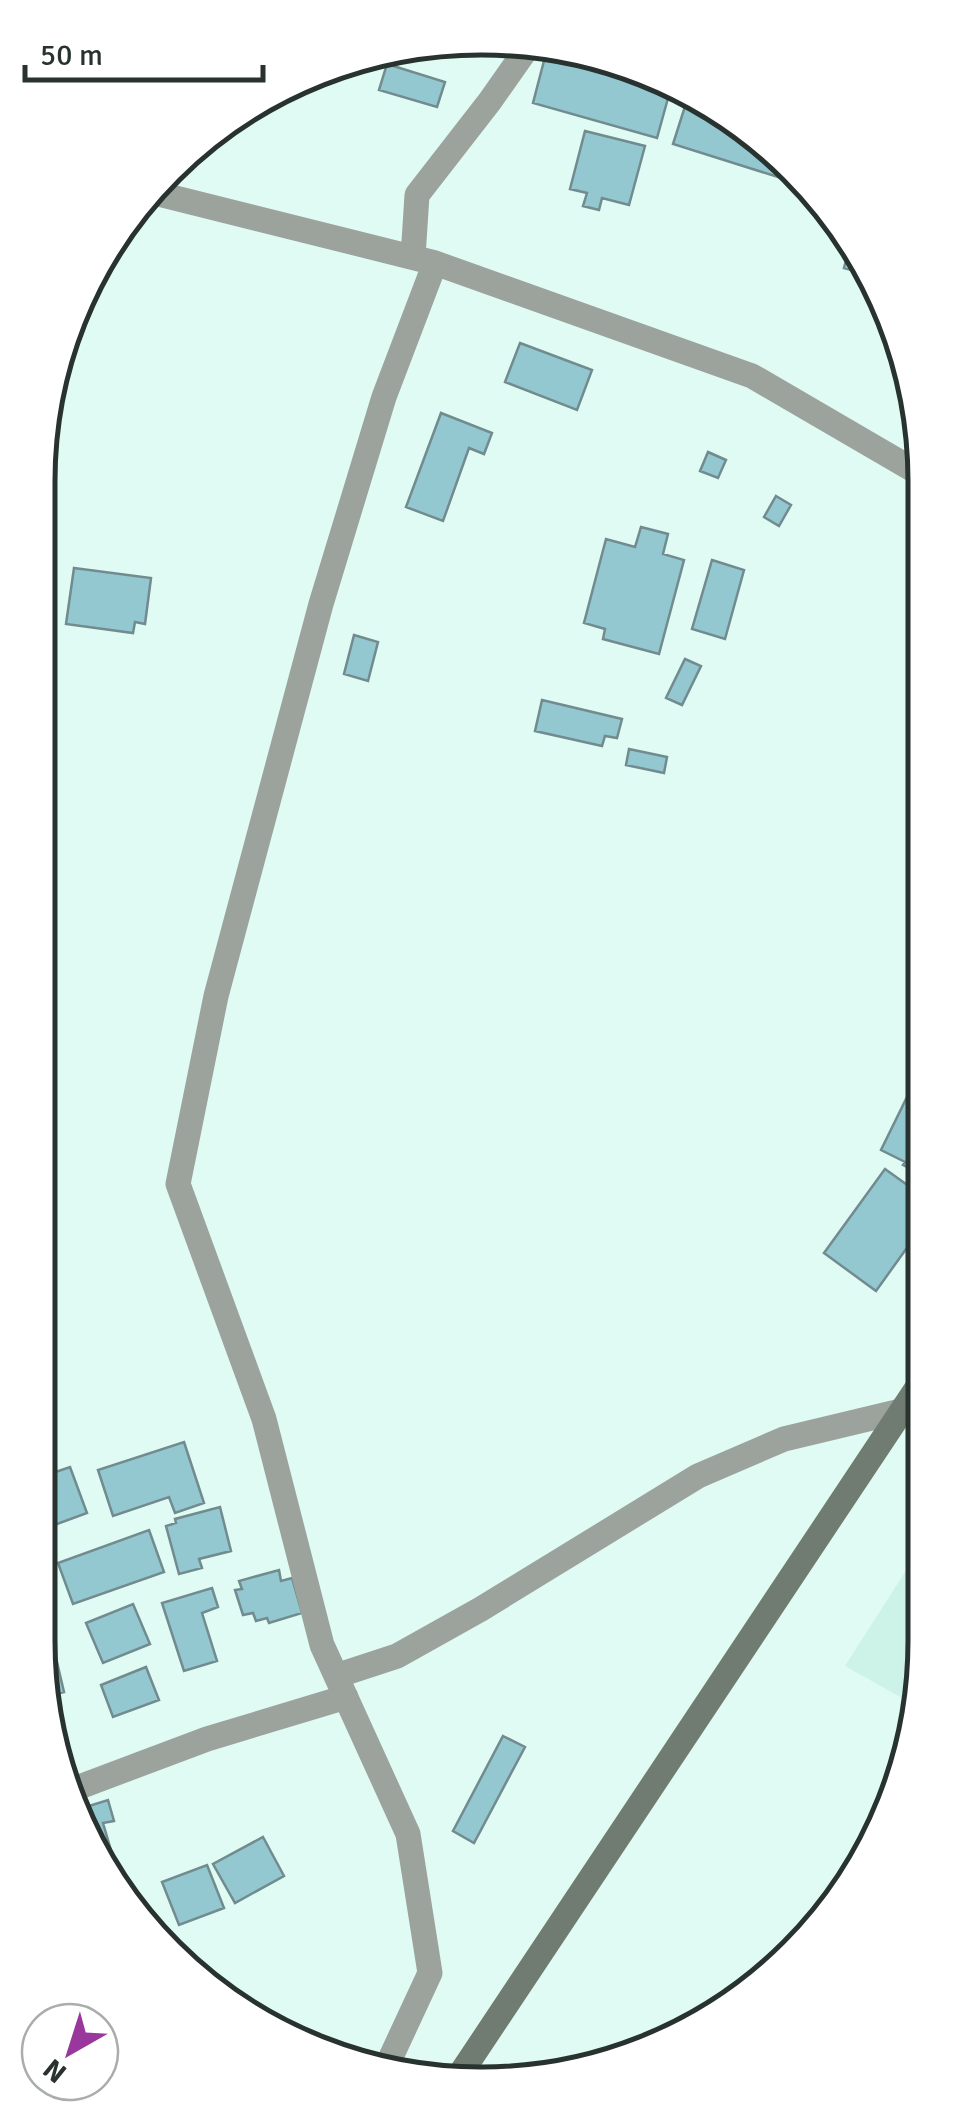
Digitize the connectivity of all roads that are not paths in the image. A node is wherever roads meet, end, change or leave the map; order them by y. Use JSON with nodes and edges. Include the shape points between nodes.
{"nodes":[{"id":1,"x":521,"y":57,"type":"edge"},
{"id":2,"x":165,"y":196,"type":"edge"},
{"id":3,"x":424,"y":260,"type":"junction"},
{"id":4,"x":907,"y":467,"type":"edge"},
{"id":5,"x":908,"y":1401,"type":"edge"},
{"id":6,"x":901,"y":1411,"type":"junction"},
{"id":7,"x":341,"y":1686,"type":"junction"},
{"id":8,"x":81,"y":1786,"type":"edge"},
{"id":9,"x":391,"y":2057,"type":"edge"},
{"id":10,"x":466,"y":2066,"type":"edge"}],
"edges":[{"from":1,"to":3,"type":"street","via":[[418,195]]},
{"from":2,"to":3,"type":"street"},
{"from":3,"to":4,"type":"street","via":[[752,376]]},
{"from":3,"to":7,"type":"street","via":[[321,604],[216,996],[178,1184],[264,1419],[322,1646]]},
{"from":5,"to":6,"type":"main road"},
{"from":6,"to":7,"type":"street","via":[[784,1438],[698,1476]]},
{"from":6,"to":10,"type":"main road"},
{"from":7,"to":8,"type":"street"},
{"from":7,"to":9,"type":"street","via":[[408,1834],[430,1973]]}]}
